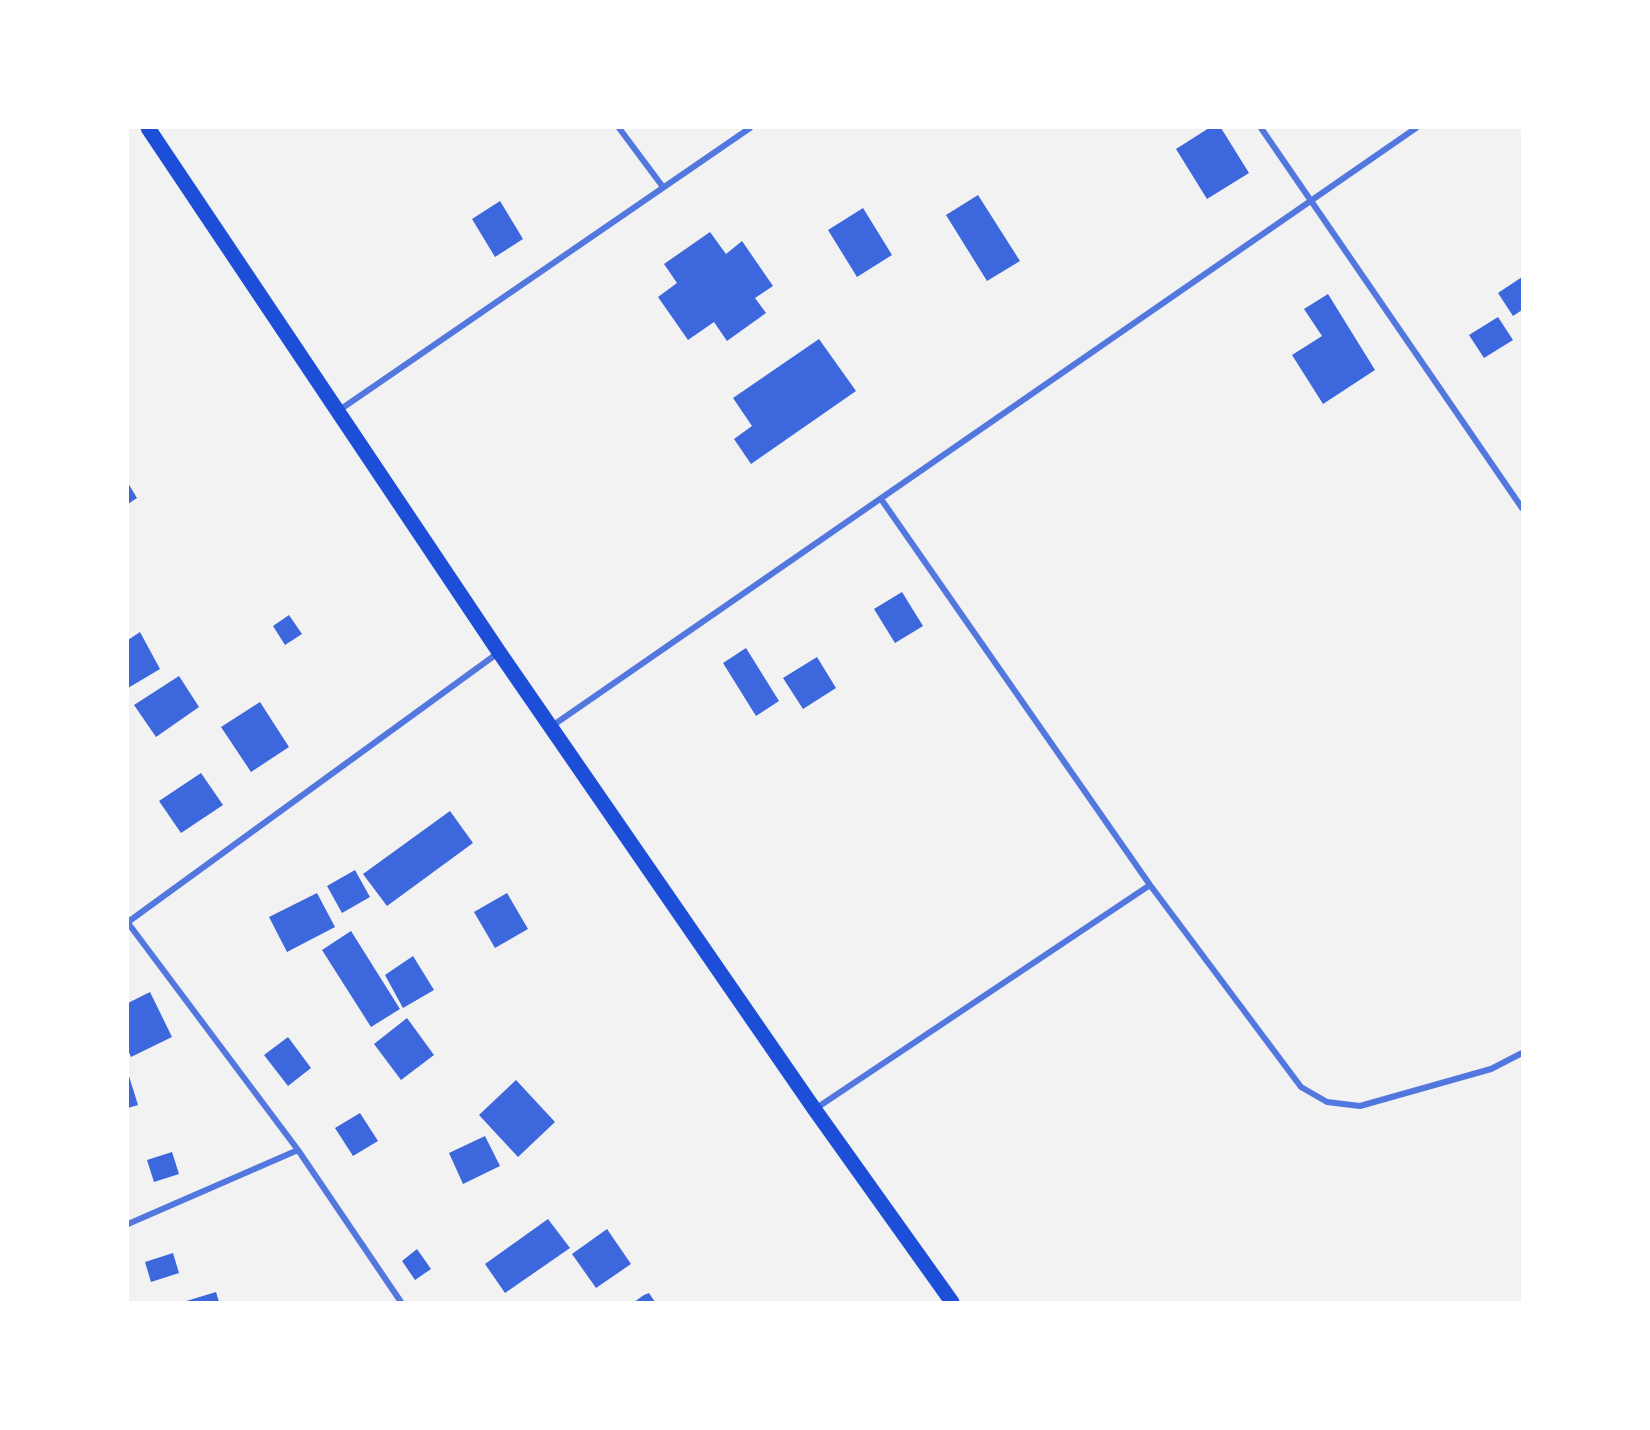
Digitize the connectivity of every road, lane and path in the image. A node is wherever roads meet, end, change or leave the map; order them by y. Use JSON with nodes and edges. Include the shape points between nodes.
{"nodes":[{"id":1,"x":148,"y":128,"type":"edge"},
{"id":2,"x":620,"y":128,"type":"edge"},
{"id":3,"x":750,"y":128,"type":"edge"},
{"id":4,"x":1261,"y":128,"type":"edge"},
{"id":5,"x":1416,"y":128,"type":"edge"},
{"id":6,"x":663,"y":187,"type":"junction"},
{"id":7,"x":1311,"y":200,"type":"junction"},
{"id":8,"x":337,"y":411,"type":"junction"},
{"id":9,"x":880,"y":499,"type":"junction"},
{"id":10,"x":1522,"y":508,"type":"edge"},
{"id":11,"x":499,"y":652,"type":"junction"},
{"id":12,"x":552,"y":726,"type":"junction"},
{"id":13,"x":1150,"y":885,"type":"junction"},
{"id":14,"x":128,"y":922,"type":"edge"},
{"id":15,"x":1522,"y":1053,"type":"edge"},
{"id":16,"x":815,"y":1110,"type":"junction"},
{"id":17,"x":298,"y":1150,"type":"junction"},
{"id":18,"x":128,"y":1224,"type":"edge"},
{"id":19,"x":401,"y":1302,"type":"edge"},
{"id":20,"x":952,"y":1302,"type":"edge"}],
"edges":[{"from":1,"to":8,"type":"main road"},
{"from":2,"to":6,"type":"street"},
{"from":3,"to":6,"type":"street"},
{"from":4,"to":7,"type":"street"},
{"from":5,"to":7,"type":"street"},
{"from":6,"to":8,"type":"street"},
{"from":7,"to":9,"type":"street"},
{"from":7,"to":10,"type":"street"},
{"from":8,"to":11,"type":"main road"},
{"from":9,"to":12,"type":"street"},
{"from":9,"to":13,"type":"street"},
{"from":11,"to":12,"type":"main road"},
{"from":11,"to":14,"type":"street"},
{"from":12,"to":16,"type":"main road"},
{"from":13,"to":15,"type":"street","via":[[1301,1087],[1327,1102],[1360,1106],[1491,1068]]},
{"from":13,"to":16,"type":"street"},
{"from":14,"to":17,"type":"street"},
{"from":16,"to":20,"type":"main road"},
{"from":17,"to":18,"type":"street"},
{"from":17,"to":19,"type":"street"}]}
